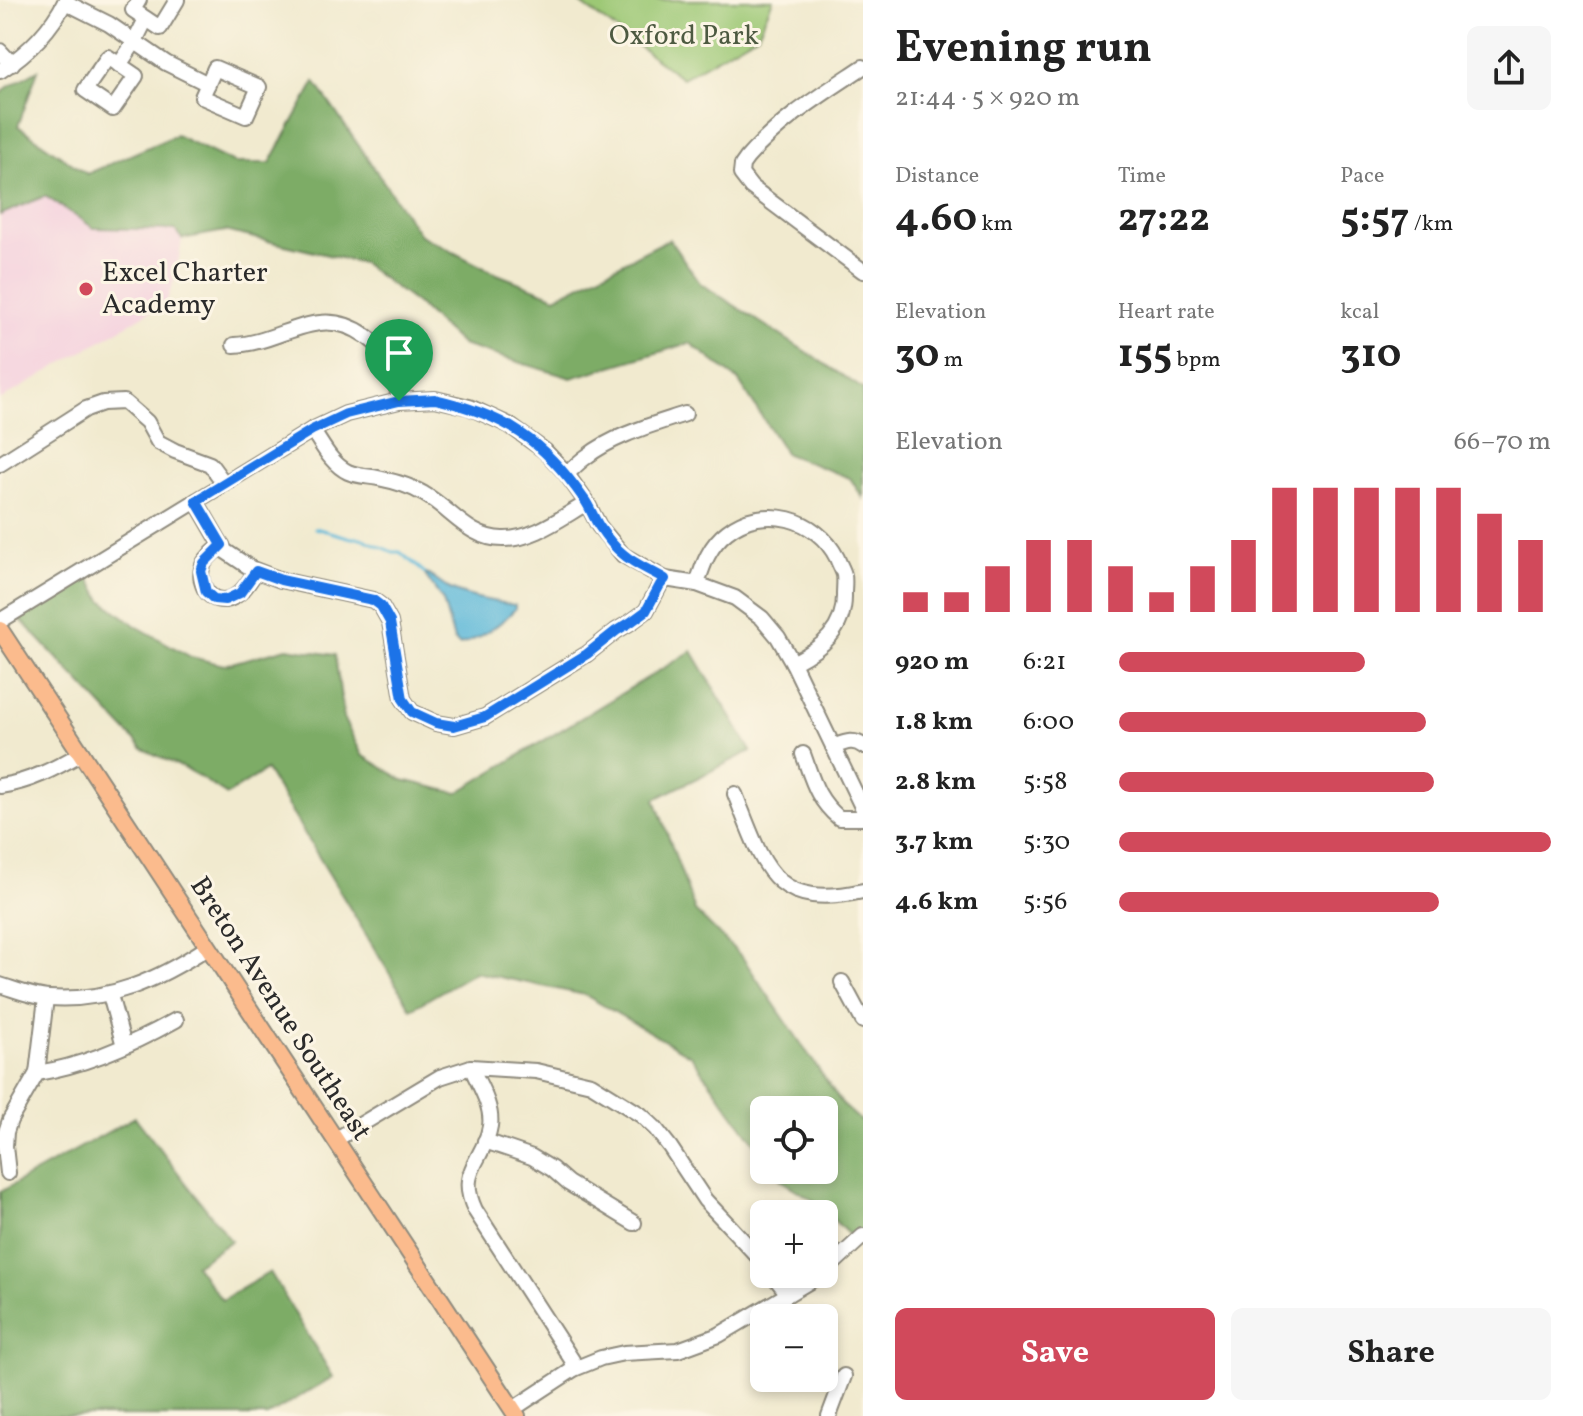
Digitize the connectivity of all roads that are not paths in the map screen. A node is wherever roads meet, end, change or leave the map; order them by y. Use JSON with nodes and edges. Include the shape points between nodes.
{"nodes":[{"id":1,"x":139,"y":0,"type":"edge"},
{"id":2,"x":177,"y":0,"type":"edge"},
{"id":3,"x":66,"y":1,"type":"edge"},
{"id":4,"x":146,"y":19,"type":"junction"},
{"id":5,"x":134,"y":43,"type":"junction"},
{"id":6,"x":0,"y":51,"type":"edge"},
{"id":7,"x":119,"y":65,"type":"dead end"},
{"id":8,"x":863,"y":67,"type":"edge"},
{"id":9,"x":6,"y":68,"type":"edge"},
{"id":10,"x":208,"y":84,"type":"dead end"},
{"id":11,"x":863,"y":271,"type":"edge"},
{"id":12,"x":234,"y":345,"type":"dead end"},
{"id":13,"x":399,"y":401,"type":"junction"},
{"id":14,"x":685,"y":414,"type":"dead end"},
{"id":15,"x":312,"y":430,"type":"junction"},
{"id":16,"x":0,"y":464,"type":"edge"},
{"id":17,"x":567,"y":474,"type":"junction"},
{"id":18,"x":224,"y":483,"type":"junction"},
{"id":19,"x":196,"y":501,"type":"junction"},
{"id":20,"x":587,"y":503,"type":"junction"},
{"id":21,"x":222,"y":545,"type":"junction"},
{"id":22,"x":256,"y":571,"type":"junction"},
{"id":23,"x":665,"y":579,"type":"junction"},
{"id":24,"x":697,"y":584,"type":"junction"},
{"id":25,"x":0,"y":621,"type":"edge"},
{"id":26,"x":0,"y":630,"type":"edge"},
{"id":27,"x":793,"y":663,"type":"junction"},
{"id":28,"x":863,"y":746,"type":"edge"},
{"id":29,"x":833,"y":747,"type":"junction"},
{"id":30,"x":82,"y":753,"type":"junction"},
{"id":31,"x":803,"y":754,"type":"dead end"},
{"id":32,"x":0,"y":786,"type":"edge"},
{"id":33,"x":735,"y":794,"type":"dead end"},
{"id":34,"x":863,"y":809,"type":"edge"},
{"id":35,"x":863,"y":818,"type":"edge"},
{"id":36,"x":863,"y":891,"type":"edge"},
{"id":37,"x":208,"y":947,"type":"junction"},
{"id":38,"x":842,"y":982,"type":"dead end"},
{"id":39,"x":0,"y":985,"type":"edge"},
{"id":40,"x":110,"y":995,"type":"junction"},
{"id":41,"x":46,"y":998,"type":"junction"},
{"id":42,"x":176,"y":1020,"type":"dead end"},
{"id":43,"x":863,"y":1021,"type":"edge"},
{"id":44,"x":124,"y":1046,"type":"junction"},
{"id":45,"x":471,"y":1067,"type":"junction"},
{"id":46,"x":37,"y":1073,"type":"junction"},
{"id":47,"x":335,"y":1140,"type":"junction"},
{"id":48,"x":485,"y":1141,"type":"junction"},
{"id":49,"x":8,"y":1173,"type":"dead end"},
{"id":50,"x":634,"y":1223,"type":"dead end"},
{"id":51,"x":863,"y":1236,"type":"edge"},
{"id":52,"x":750,"y":1248,"type":"edge"},
{"id":53,"x":838,"y":1259,"type":"edge"},
{"id":54,"x":783,"y":1288,"type":"edge"},
{"id":55,"x":798,"y":1288,"type":"edge"},
{"id":56,"x":788,"y":1294,"type":"junction"},
{"id":57,"x":574,"y":1369,"type":"junction"},
{"id":58,"x":844,"y":1376,"type":"dead end"},
{"id":59,"x":515,"y":1413,"type":"edge"},
{"id":60,"x":829,"y":1416,"type":"edge"}],
"edges":[{"from":1,"to":4,"type":"street","via":[[133,10]]},
{"from":2,"to":4,"type":"street","via":[[160,28]]},
{"from":3,"to":5,"type":"street"},
{"from":3,"to":9,"type":"street","via":[[45,33]]},
{"from":4,"to":5,"type":"street"},
{"from":5,"to":7,"type":"street"},
{"from":5,"to":10,"type":"street"},
{"from":6,"to":9,"type":"street"},
{"from":8,"to":11,"type":"street","via":[[780,124],[747,158],[741,174]]},
{"from":12,"to":13,"type":"street","via":[[316,322],[348,325],[385,352],[396,374]]},
{"from":13,"to":15,"type":"street","via":[[346,414]]},
{"from":13,"to":17,"type":"street","via":[[435,399],[469,407],[509,425]]},
{"from":14,"to":17,"type":"street","via":[[613,441]]},
{"from":15,"to":18,"type":"street"},
{"from":15,"to":20,"type":"street","via":[[346,471],[424,494],[481,535],[525,536]]},
{"from":16,"to":18,"type":"street","via":[[86,409],[124,402],[147,422],[158,442],[210,464]]},
{"from":17,"to":20,"type":"street"},
{"from":18,"to":19,"type":"street"},
{"from":19,"to":21,"type":"street"},
{"from":19,"to":25,"type":"street"},
{"from":20,"to":23,"type":"street","via":[[623,555]]},
{"from":21,"to":22,"type":"street"},
{"from":21,"to":22,"type":"street","via":[[201,571],[206,592],[214,599],[240,593]]},
{"from":22,"to":23,"type":"street","via":[[381,606],[390,622],[407,706],[420,717],[454,726],[485,717],[587,654],[646,611]]},
{"from":23,"to":24,"type":"street"},
{"from":24,"to":27,"type":"street","via":[[735,598],[762,618]]},
{"from":24,"to":27,"type":"street","via":[[714,545],[742,524],[786,517],[813,529],[830,546],[844,574],[845,602],[825,643]]},
{"from":26,"to":30,"type":"main road","name":"Breton Avenue Southeast"},
{"from":27,"to":29,"type":"street"},
{"from":28,"to":29,"type":"street","via":[[851,741]]},
{"from":29,"to":34,"type":"street"},
{"from":30,"to":32,"type":"street","via":[[17,784]]},
{"from":30,"to":37,"type":"main road","name":"Breton Avenue Southeast"},
{"from":31,"to":35,"type":"street","via":[[826,808],[839,818]]},
{"from":33,"to":36,"type":"street","via":[[759,854],[785,886],[816,897]]},
{"from":37,"to":40,"type":"street","via":[[152,980]]},
{"from":37,"to":47,"type":"main road","name":"Breton Avenue Southeast"},
{"from":38,"to":43,"type":"street"},
{"from":39,"to":41,"type":"street"},
{"from":40,"to":41,"type":"street"},
{"from":40,"to":44,"type":"street"},
{"from":41,"to":46,"type":"street"},
{"from":42,"to":44,"type":"street"},
{"from":44,"to":46,"type":"street"},
{"from":45,"to":47,"type":"street","via":[[440,1077]]},
{"from":45,"to":48,"type":"street","via":[[489,1114]]},
{"from":45,"to":52,"type":"street","via":[[536,1071],[591,1084],[641,1115],[705,1200]]},
{"from":46,"to":49,"type":"street","via":[[6,1132]]},
{"from":47,"to":59,"type":"main road","name":"Breton Avenue Southeast"},
{"from":48,"to":50,"type":"street","via":[[532,1157]]},
{"from":48,"to":57,"type":"street","via":[[469,1176],[470,1199]]},
{"from":51,"to":53,"type":"street"},
{"from":54,"to":56,"type":"street"},
{"from":55,"to":56,"type":"street"},
{"from":56,"to":57,"type":"street","via":[[700,1343],[678,1350],[624,1353]]},
{"from":57,"to":59,"type":"street"},
{"from":58,"to":60,"type":"street"}]}
